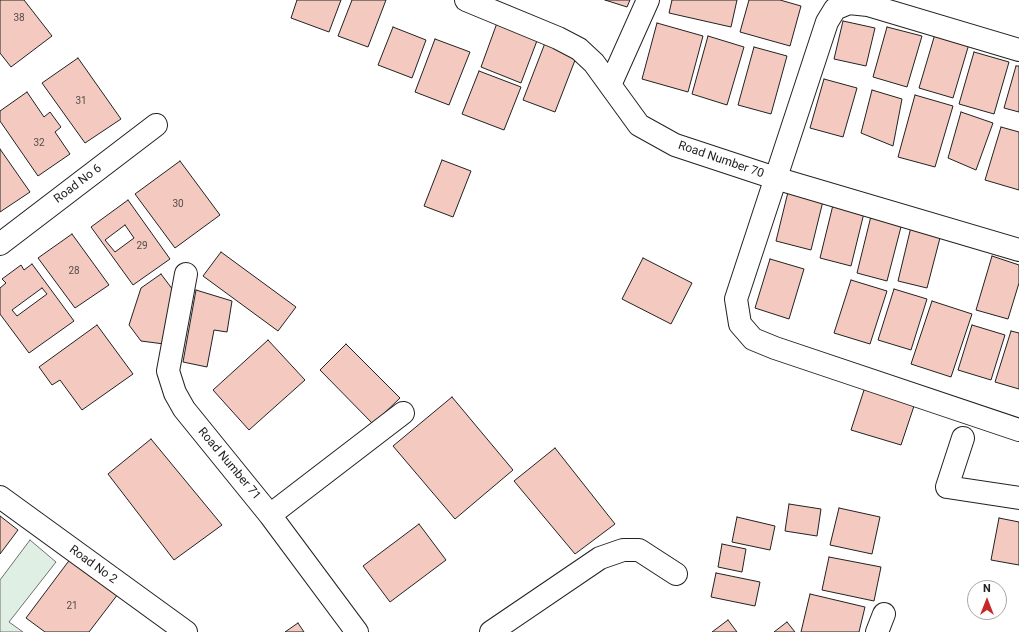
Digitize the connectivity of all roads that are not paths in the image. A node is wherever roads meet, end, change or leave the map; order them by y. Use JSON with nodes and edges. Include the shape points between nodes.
{"nodes":[{"id":1,"x":466,"y":0,"type":"edge"},
{"id":2,"x":648,"y":0,"type":"edge"},
{"id":3,"x":1019,"y":50,"type":"edge"},
{"id":4,"x":610,"y":85,"type":"junction"},
{"id":5,"x":156,"y":125,"type":"dead end"},
{"id":6,"x":775,"y":178,"type":"junction"},
{"id":7,"x":0,"y":244,"type":"edge"},
{"id":8,"x":1019,"y":250,"type":"edge"},
{"id":9,"x":186,"y":274,"type":"dead end"},
{"id":10,"x":403,"y":413,"type":"dead end"},
{"id":11,"x":1019,"y":430,"type":"edge"},
{"id":12,"x":963,"y":438,"type":"dead end"},
{"id":13,"x":0,"y":497,"type":"edge"},
{"id":14,"x":1019,"y":498,"type":"edge"},
{"id":15,"x":270,"y":515,"type":"junction"},
{"id":16,"x":676,"y":574,"type":"dead end"},
{"id":17,"x":186,"y":632,"type":"edge"},
{"id":18,"x":357,"y":632,"type":"edge"},
{"id":19,"x":491,"y":632,"type":"edge"}],
"edges":[{"from":1,"to":4,"type":"street","name":"Road Number 70","via":[[579,49],[594,63]]},
{"from":2,"to":4,"type":"street"},
{"from":3,"to":6,"type":"street","via":[[868,5],[849,3],[835,9],[826,22]]},
{"from":4,"to":6,"type":"street","name":"Road Number 70","via":[[639,125],[645,129],[675,145]]},
{"from":5,"to":7,"type":"street","name":"Road No 6"},
{"from":6,"to":8,"type":"street","name":"Road Number 70"},
{"from":6,"to":11,"type":"street","via":[[736,299],[740,324],[753,338],[775,348]]},
{"from":9,"to":15,"type":"street","name":"Road Number 71","via":[[168,371],[175,393],[184,409]]},
{"from":10,"to":15,"type":"street"},
{"from":12,"to":14,"type":"street","via":[[948,487]]},
{"from":13,"to":17,"type":"street","name":"Road No 2"},
{"from":15,"to":18,"type":"street","name":"Road Number 71"},
{"from":16,"to":19,"type":"street","via":[[639,550],[623,550],[600,558]]}]}
